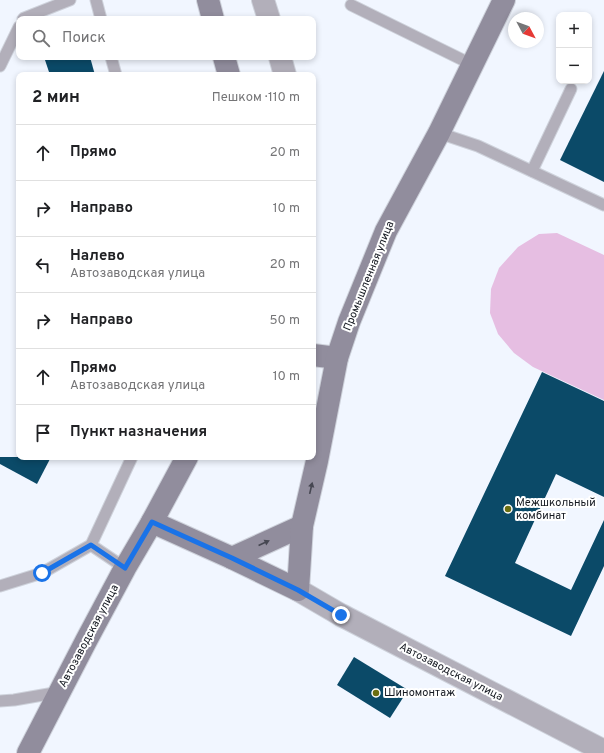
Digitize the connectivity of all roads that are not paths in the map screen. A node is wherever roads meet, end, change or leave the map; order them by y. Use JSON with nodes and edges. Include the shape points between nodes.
{"nodes":[{"id":1,"x":70,"y":0,"type":"edge"},
{"id":2,"x":96,"y":0,"type":"edge"},
{"id":3,"x":208,"y":0,"type":"edge"},
{"id":4,"x":263,"y":0,"type":"edge"},
{"id":5,"x":504,"y":0,"type":"edge"},
{"id":6,"x":351,"y":5,"type":"dead end"},
{"id":7,"x":29,"y":16,"type":"edge"},
{"id":8,"x":100,"y":16,"type":"edge"},
{"id":9,"x":212,"y":16,"type":"edge"},
{"id":10,"x":268,"y":16,"type":"edge"},
{"id":11,"x":16,"y":33,"type":"edge"},
{"id":12,"x":112,"y":60,"type":"edge"},
{"id":13,"x":225,"y":60,"type":"edge"},
{"id":14,"x":281,"y":60,"type":"edge"},
{"id":15,"x":473,"y":64,"type":"junction"},
{"id":16,"x":0,"y":66,"type":"edge"},
{"id":17,"x":115,"y":72,"type":"edge"},
{"id":18,"x":228,"y":72,"type":"edge"},
{"id":19,"x":284,"y":72,"type":"edge"},
{"id":20,"x":572,"y":89,"type":"dead end"},
{"id":21,"x":439,"y":133,"type":"junction"},
{"id":22,"x":532,"y":171,"type":"junction"},
{"id":23,"x":604,"y":205,"type":"edge"},
{"id":24,"x":316,"y":355,"type":"edge"},
{"id":25,"x":337,"y":358,"type":"junction"},
{"id":26,"x":131,"y":460,"type":"edge"},
{"id":27,"x":185,"y":460,"type":"edge"},
{"id":28,"x":152,"y":522,"type":"junction"},
{"id":29,"x":302,"y":526,"type":"junction"},
{"id":30,"x":91,"y":545,"type":"junction"},
{"id":31,"x":232,"y":558,"type":"junction"},
{"id":32,"x":125,"y":568,"type":"junction"},
{"id":33,"x":0,"y":586,"type":"edge"},
{"id":34,"x":298,"y":590,"type":"junction"},
{"id":35,"x":60,"y":692,"type":"junction"},
{"id":36,"x":0,"y":701,"type":"edge"},
{"id":37,"x":596,"y":750,"type":"edge"},
{"id":38,"x":28,"y":753,"type":"edge"}],
"edges":[{"from":1,"to":7,"type":"lane"},
{"from":2,"to":8,"type":"lane"},
{"from":3,"to":9,"type":"street"},
{"from":4,"to":10,"type":"street"},
{"from":5,"to":15,"type":"street","name":"Промышленная улица"},
{"from":6,"to":15,"type":"lane"},
{"from":11,"to":16,"type":"lane"},
{"from":12,"to":17,"type":"lane"},
{"from":13,"to":18,"type":"street"},
{"from":14,"to":19,"type":"street"},
{"from":15,"to":21,"type":"street","name":"Промышленная улица"},
{"from":20,"to":22,"type":"lane"},
{"from":21,"to":22,"type":"lane","via":[[478,146]]},
{"from":21,"to":25,"type":"street","name":"Промышленная улица","via":[[386,231]]},
{"from":22,"to":23,"type":"lane"},
{"from":24,"to":25,"type":"street"},
{"from":29,"to":25,"type":"street","name":"Промышленная улица","one_way":true},
{"from":26,"to":30,"type":"lane"},
{"from":27,"to":28,"type":"street","name":"Автозаводская улица"},
{"from":28,"to":31,"type":"street"},
{"from":28,"to":32,"type":"street","name":"Автозаводская улица"},
{"from":31,"to":29,"type":"street","one_way":true},
{"from":29,"to":34,"type":"street","name":"Промышленная улица"},
{"from":30,"to":32,"type":"lane"},
{"from":30,"to":33,"type":"lane","via":[[42,573]]},
{"from":31,"to":34,"type":"street"},
{"from":32,"to":35,"type":"street","name":"Автозаводская улица"},
{"from":34,"to":37,"type":"street","name":"Автозаводская улица"},
{"from":35,"to":36,"type":"lane"},
{"from":35,"to":38,"type":"street","name":"Автозаводская улица"}]}
